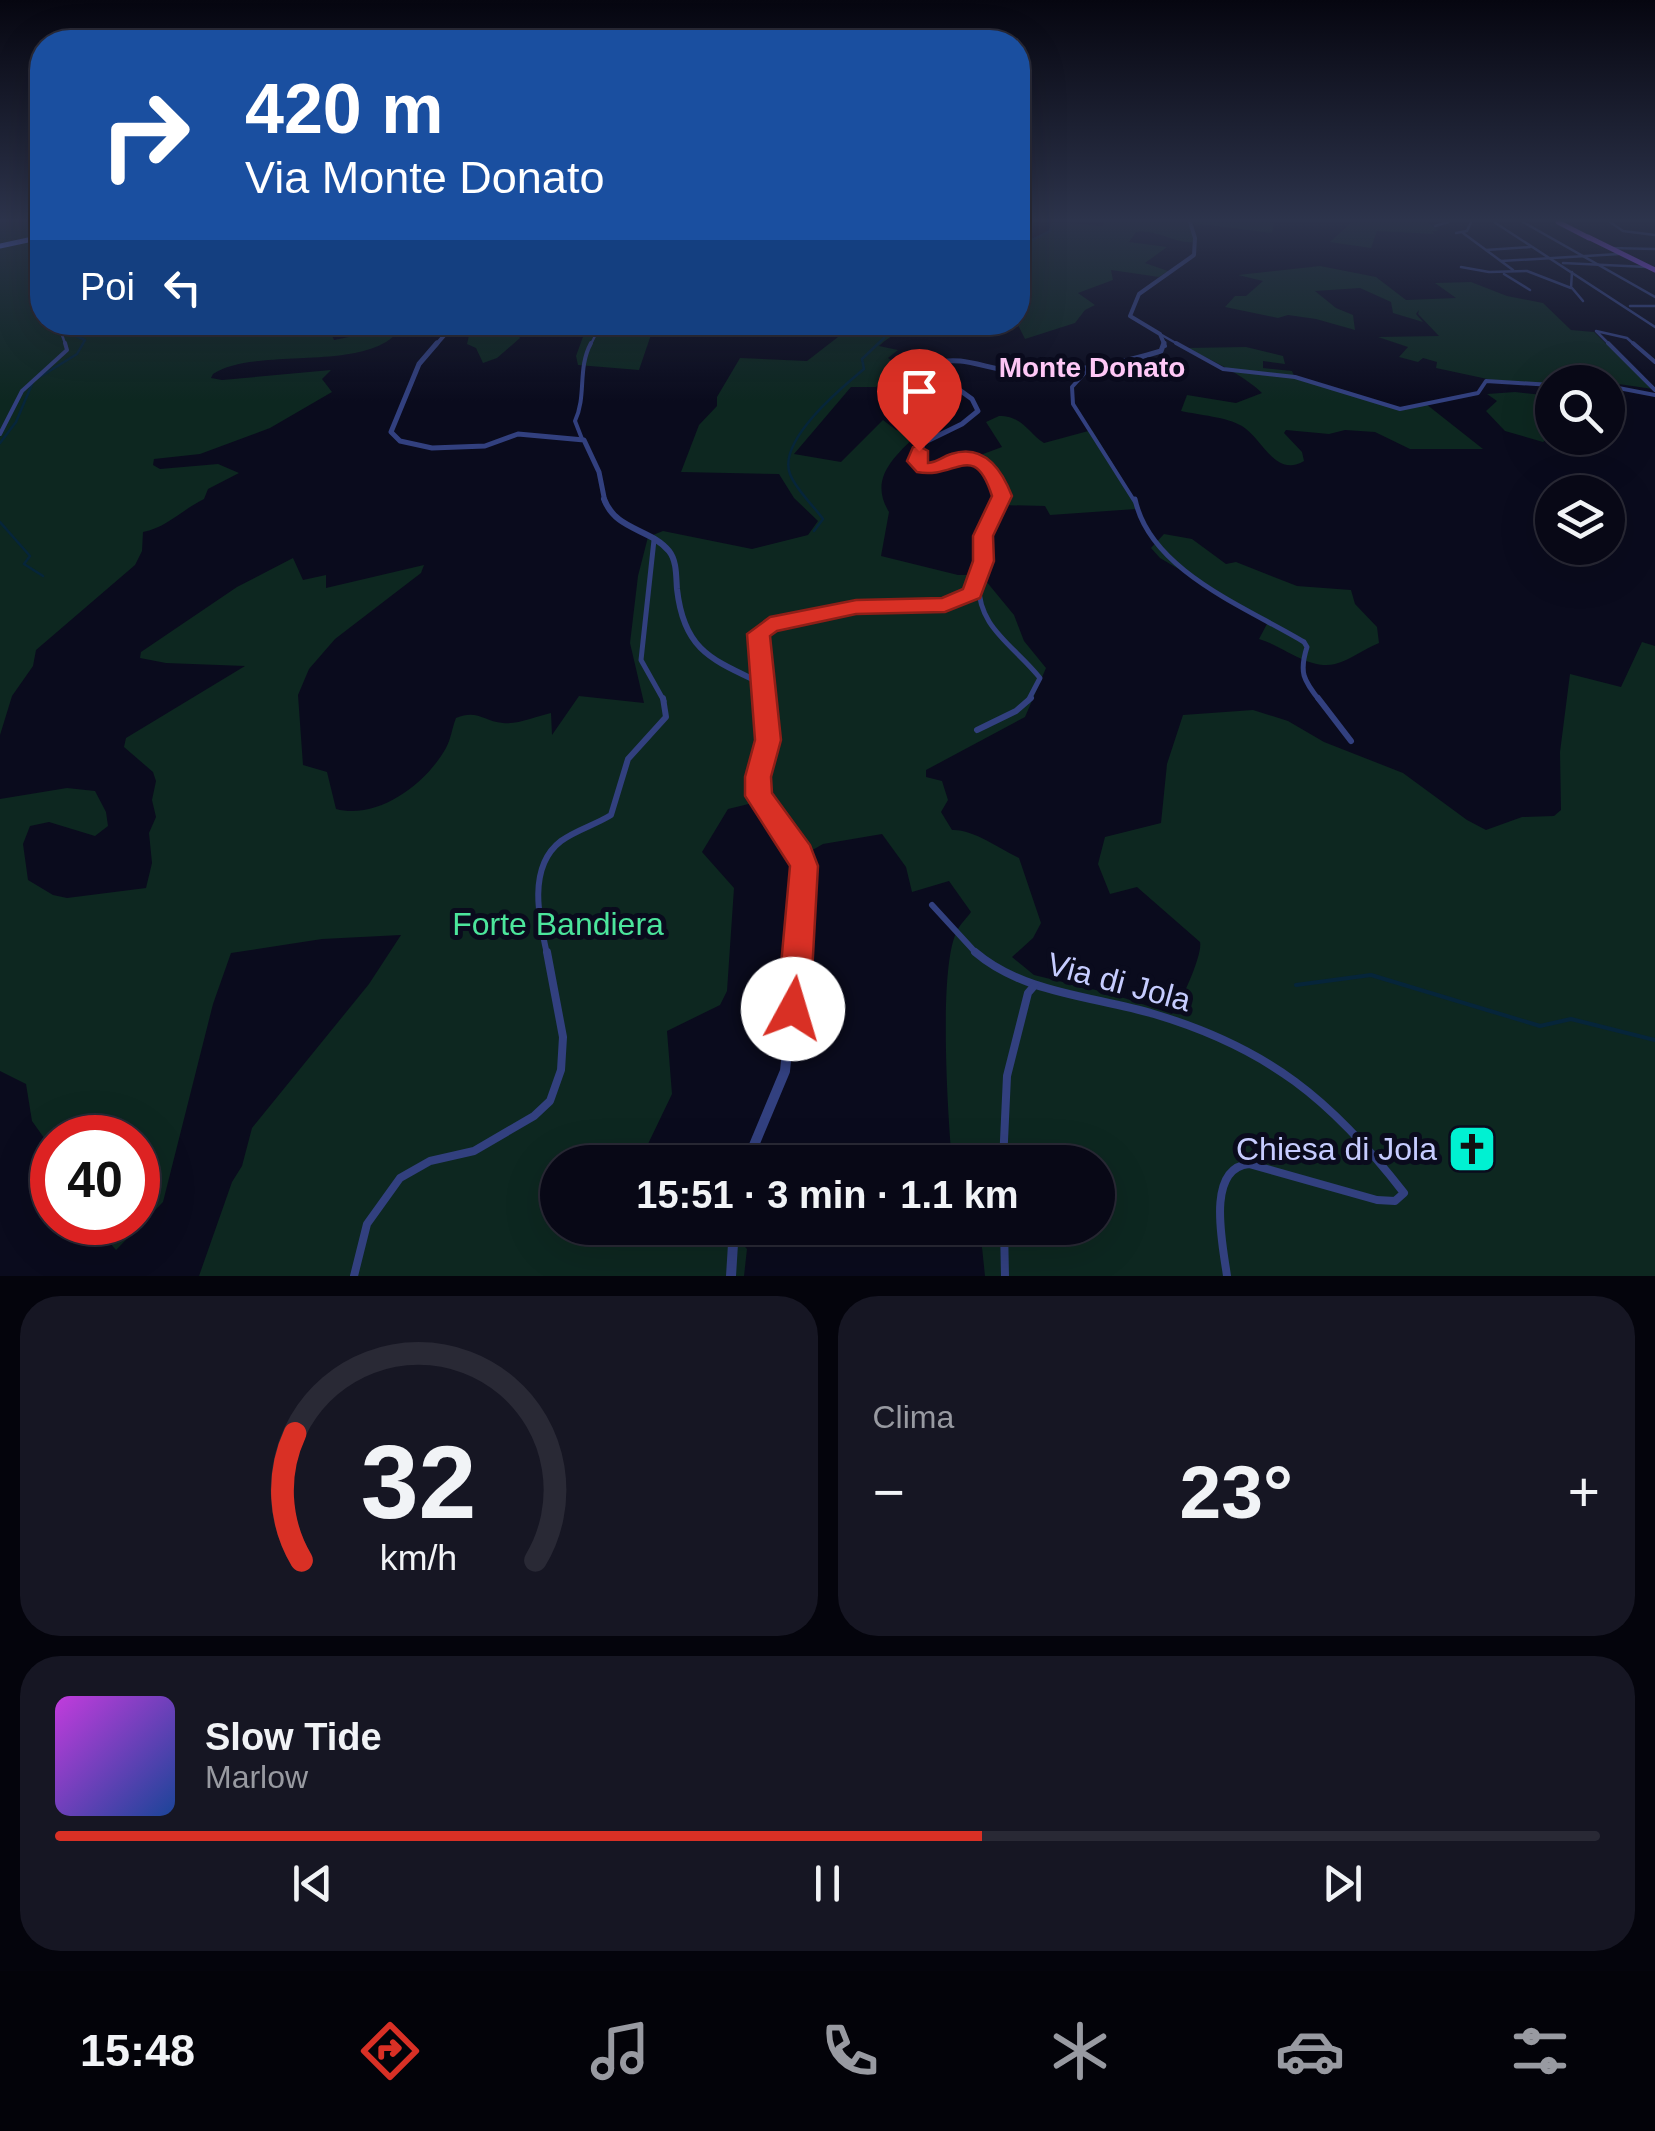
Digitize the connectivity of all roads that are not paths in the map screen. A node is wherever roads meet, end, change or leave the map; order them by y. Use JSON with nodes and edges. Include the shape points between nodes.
{"nodes":[{"id":1,"x":1157,"y":282,"type":"edge"},
{"id":2,"x":1516,"y":282,"type":"edge"},
{"id":3,"x":1555,"y":282,"type":"edge"},
{"id":4,"x":1572,"y":282,"type":"edge"},
{"id":5,"x":1587,"y":282,"type":"edge"},
{"id":6,"x":1629,"y":282,"type":"edge"},
{"id":7,"x":1572,"y":288,"type":"junction"},
{"id":8,"x":1530,"y":290,"type":"dead end"},
{"id":9,"x":1655,"y":297,"type":"edge"},
{"id":10,"x":1582,"y":301,"type":"dead end"},
{"id":11,"x":1627,"y":306,"type":"junction"},
{"id":12,"x":1655,"y":306,"type":"edge"},
{"id":13,"x":1655,"y":327,"type":"edge"},
{"id":14,"x":1160,"y":334,"type":"junction"},
{"id":15,"x":62,"y":335,"type":"edge"},
{"id":16,"x":445,"y":335,"type":"edge"},
{"id":17,"x":595,"y":335,"type":"edge"},
{"id":18,"x":1655,"y":362,"type":"edge"},
{"id":19,"x":1090,"y":368,"type":"junction"},
{"id":20,"x":1535,"y":384,"type":"edge"},
{"id":21,"x":1625,"y":389,"type":"edge"},
{"id":22,"x":1655,"y":393,"type":"edge"},
{"id":23,"x":0,"y":434,"type":"edge"},
{"id":24,"x":582,"y":439,"type":"junction"},
{"id":25,"x":654,"y":540,"type":"junction"},
{"id":26,"x":979,"y":581,"type":"junction"},
{"id":27,"x":765,"y":685,"type":"junction"},
{"id":28,"x":977,"y":730,"type":"dead end"},
{"id":29,"x":1351,"y":741,"type":"dead end"},
{"id":30,"x":932,"y":905,"type":"dead end"},
{"id":31,"x":1034,"y":986,"type":"junction"},
{"id":32,"x":754,"y":1145,"type":"edge"},
{"id":33,"x":1004,"y":1145,"type":"edge"},
{"id":34,"x":733,"y":1245,"type":"edge"},
{"id":35,"x":1004,"y":1245,"type":"edge"},
{"id":36,"x":354,"y":1276,"type":"edge"},
{"id":37,"x":731,"y":1276,"type":"edge"},
{"id":38,"x":1005,"y":1276,"type":"edge"},
{"id":39,"x":1227,"y":1276,"type":"edge"}],
"edges":[{"from":1,"to":14,"type":"street","via":[[1139,294],[1130,316]]},
{"from":2,"to":8,"type":"street"},
{"from":3,"to":7,"type":"street"},
{"from":4,"to":7,"type":"street"},
{"from":5,"to":11,"type":"street"},
{"from":6,"to":9,"type":"street"},
{"from":7,"to":10,"type":"street"},
{"from":11,"to":12,"type":"street"},
{"from":11,"to":13,"type":"street"},
{"from":14,"to":19,"type":"street","via":[[1161,350]]},
{"from":14,"to":20,"type":"street","via":[[1223,370],[1295,377],[1400,409],[1478,393],[1484,382]]},
{"from":15,"to":23,"type":"street","via":[[67,350],[22,391]]},
{"from":16,"to":24,"type":"street","via":[[419,364],[391,432],[400,441],[432,448],[485,446],[518,434]]},
{"from":17,"to":24,"type":"street","via":[[582,360],[583,404],[575,421]]},
{"from":18,"to":22,"type":"street","via":[[1627,338],[1596,332]]},
{"from":19,"to":26,"type":"street","via":[[1025,371],[946,358],[938,363],[940,376],[978,411],[931,436],[916,461],[931,470],[955,458],[976,459],[996,478],[1002,496],[983,536]]},
{"from":19,"to":29,"type":"street","via":[[1072,387],[1073,404],[1134,494],[1159,549],[1182,572],[1304,642],[1302,678]]},
{"from":21,"to":22,"type":"street"},
{"from":24,"to":25,"type":"street","via":[[617,521]]},
{"from":25,"to":27,"type":"street","via":[[674,560],[690,640],[712,660]]},
{"from":25,"to":36,"type":"street","via":[[639,648],[665,700],[666,718],[622,769],[611,815],[554,846],[542,868],[539,918],[556,979],[564,1054],[559,1082],[548,1105],[478,1149],[428,1161],[405,1175],[366,1225]]},
{"from":26,"to":27,"type":"street","via":[[972,593],[945,605],[856,607],[770,625],[758,634]]},
{"from":26,"to":28,"type":"street","via":[[980,614],[1040,678],[1028,702]]},
{"from":27,"to":32,"type":"street","via":[[768,740],[759,796],[804,866],[785,1071]]},
{"from":30,"to":31,"type":"street","name":"Via di Jola","via":[[978,955]]},
{"from":31,"to":33,"type":"street","via":[[1008,1076]]},
{"from":31,"to":39,"type":"street","name":"Via di Jola","via":[[1141,1010],[1273,1063],[1308,1088],[1404,1193],[1395,1201],[1377,1200],[1250,1164],[1234,1167],[1222,1194]]},
{"from":34,"to":37,"type":"street"},
{"from":35,"to":38,"type":"street"}]}
